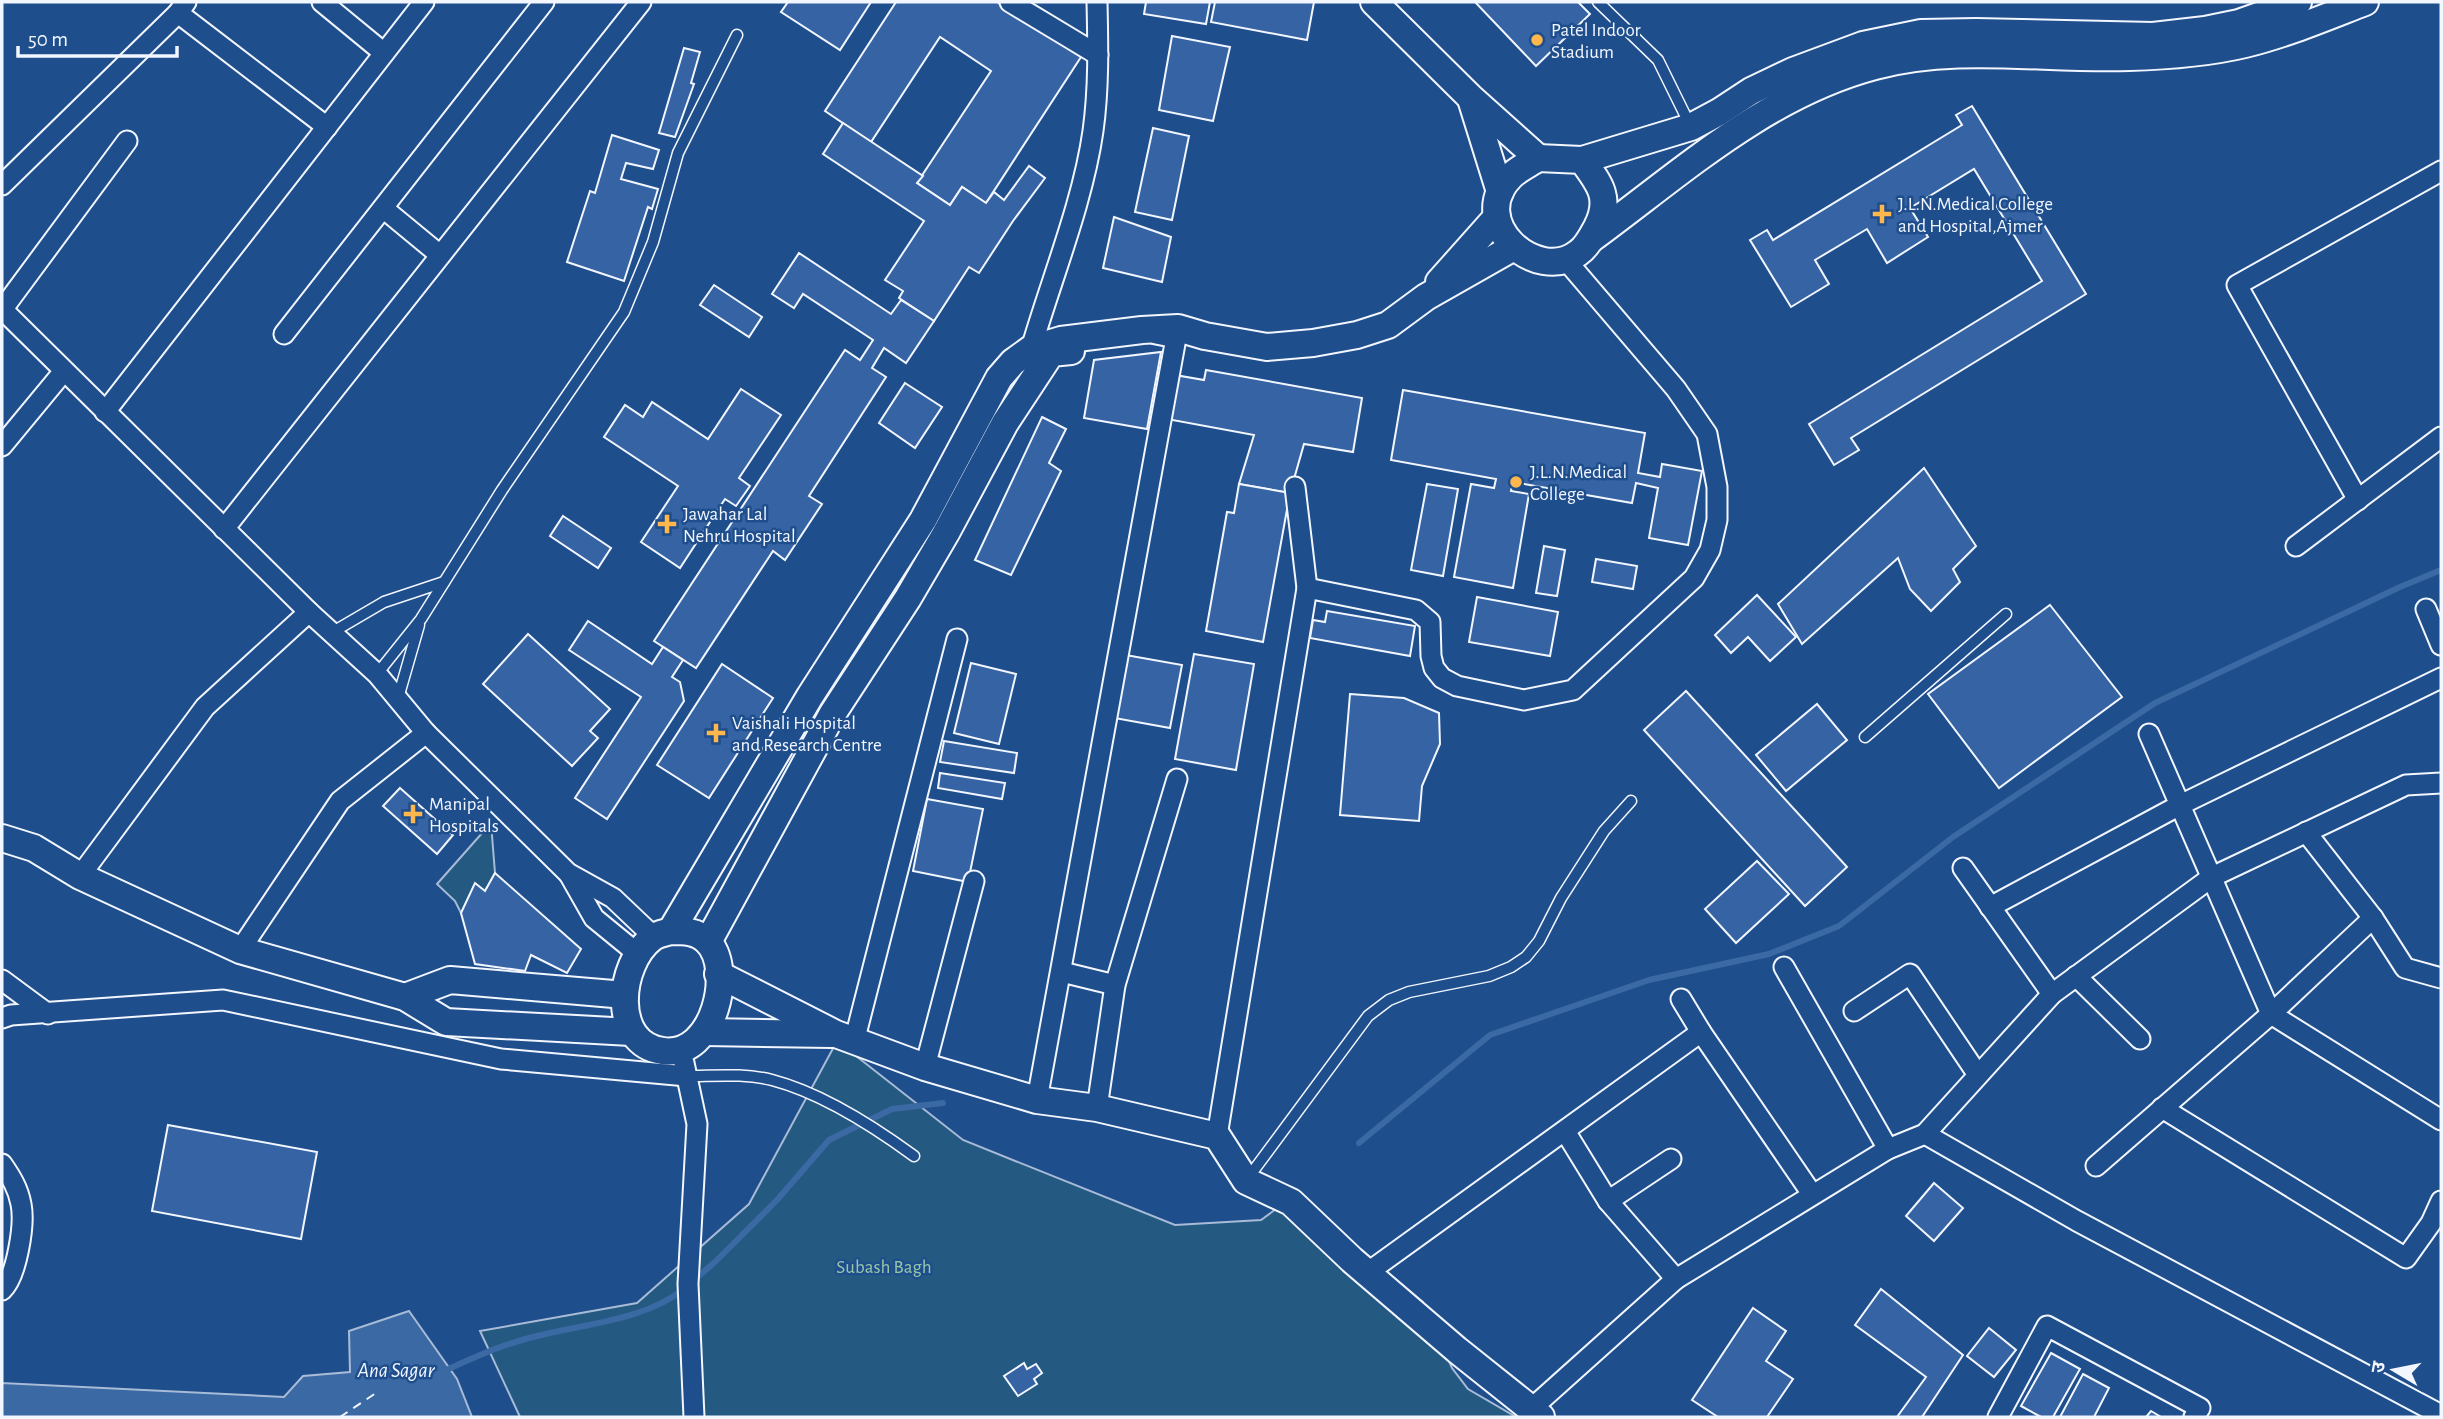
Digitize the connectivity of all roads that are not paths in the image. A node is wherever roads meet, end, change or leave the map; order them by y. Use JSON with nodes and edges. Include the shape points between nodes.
{"nodes":[{"id":1,"x":322,"y":2,"type":"edge"},
{"id":2,"x":424,"y":2,"type":"edge"},
{"id":3,"x":544,"y":2,"type":"edge"},
{"id":4,"x":641,"y":2,"type":"edge"},
{"id":5,"x":1010,"y":2,"type":"edge"},
{"id":6,"x":1097,"y":2,"type":"edge"},
{"id":7,"x":1374,"y":2,"type":"edge"},
{"id":8,"x":1598,"y":2,"type":"edge"},
{"id":9,"x":2298,"y":2,"type":"edge"},
{"id":10,"x":2365,"y":2,"type":"edge"},
{"id":11,"x":182,"y":7,"type":"edge"},
{"id":12,"x":737,"y":35,"type":"dead end"},
{"id":13,"x":384,"y":53,"type":"junction"},
{"id":14,"x":1098,"y":55,"type":"junction"},
{"id":15,"x":1471,"y":98,"type":"junction"},
{"id":16,"x":327,"y":127,"type":"junction"},
{"id":17,"x":1691,"y":127,"type":"junction"},
{"id":18,"x":127,"y":141,"type":"dead end"},
{"id":19,"x":1538,"y":158,"type":"junction"},
{"id":20,"x":1581,"y":160,"type":"junction"},
{"id":21,"x":2441,"y":171,"type":"edge"},
{"id":22,"x":2,"y":185,"type":"edge"},
{"id":23,"x":1498,"y":205,"type":"junction"},
{"id":24,"x":383,"y":208,"type":"junction"},
{"id":25,"x":1591,"y":239,"type":"junction"},
{"id":26,"x":1514,"y":247,"type":"junction"},
{"id":27,"x":440,"y":255,"type":"junction"},
{"id":28,"x":1565,"y":259,"type":"junction"},
{"id":29,"x":1426,"y":297,"type":"junction"},
{"id":30,"x":2,"y":309,"type":"edge"},
{"id":31,"x":1142,"y":330,"type":"junction"},
{"id":32,"x":284,"y":334,"type":"dead end"},
{"id":33,"x":1205,"y":336,"type":"junction"},
{"id":34,"x":1176,"y":338,"type":"junction"},
{"id":35,"x":1031,"y":349,"type":"junction"},
{"id":36,"x":64,"y":371,"type":"junction"},
{"id":37,"x":105,"y":412,"type":"junction"},
{"id":38,"x":2441,"y":437,"type":"edge"},
{"id":39,"x":2,"y":446,"type":"edge"},
{"id":40,"x":1295,"y":486,"type":"dead end"},
{"id":41,"x":2358,"y":500,"type":"junction"},
{"id":42,"x":923,"y":520,"type":"junction"},
{"id":43,"x":224,"y":528,"type":"junction"},
{"id":44,"x":946,"y":533,"type":"junction"},
{"id":45,"x":2295,"y":546,"type":"dead end"},
{"id":46,"x":444,"y":582,"type":"junction"},
{"id":47,"x":1307,"y":588,"type":"junction"},
{"id":48,"x":2426,"y":609,"type":"dead end"},
{"id":49,"x":309,"y":612,"type":"junction"},
{"id":50,"x":2006,"y":614,"type":"dead end"},
{"id":51,"x":421,"y":619,"type":"junction"},
{"id":52,"x":331,"y":633,"type":"junction"},
{"id":53,"x":957,"y":639,"type":"dead end"},
{"id":54,"x":2441,"y":645,"type":"edge"},
{"id":55,"x":377,"y":674,"type":"junction"},
{"id":56,"x":2441,"y":678,"type":"edge"},
{"id":57,"x":810,"y":696,"type":"junction"},
{"id":58,"x":398,"y":699,"type":"junction"},
{"id":59,"x":832,"y":713,"type":"junction"},
{"id":60,"x":426,"y":733,"type":"junction"},
{"id":61,"x":2149,"y":734,"type":"dead end"},
{"id":62,"x":1865,"y":737,"type":"dead end"},
{"id":63,"x":1177,"y":779,"type":"dead end"},
{"id":64,"x":2441,"y":783,"type":"edge"},
{"id":65,"x":1631,"y":802,"type":"dead end"},
{"id":66,"x":2180,"y":805,"type":"junction"},
{"id":67,"x":2306,"y":832,"type":"junction"},
{"id":68,"x":2,"y":838,"type":"edge"},
{"id":69,"x":1963,"y":868,"type":"dead end"},
{"id":70,"x":568,"y":873,"type":"junction"},
{"id":71,"x":80,"y":876,"type":"junction"},
{"id":72,"x":2212,"y":877,"type":"junction"},
{"id":73,"x":974,"y":881,"type":"dead end"},
{"id":74,"x":1990,"y":907,"type":"junction"},
{"id":75,"x":2373,"y":918,"type":"junction"},
{"id":76,"x":654,"y":940,"type":"junction"},
{"id":77,"x":708,"y":942,"type":"junction"},
{"id":78,"x":240,"y":950,"type":"junction"},
{"id":79,"x":1784,"y":967,"type":"dead end"},
{"id":80,"x":1062,"y":972,"type":"junction"},
{"id":81,"x":718,"y":974,"type":"junction"},
{"id":82,"x":2076,"y":976,"type":"junction"},
{"id":83,"x":2441,"y":978,"type":"edge"},
{"id":84,"x":2,"y":979,"type":"edge"},
{"id":85,"x":1115,"y":985,"type":"junction"},
{"id":86,"x":2052,"y":993,"type":"junction"},
{"id":87,"x":625,"y":995,"type":"junction"},
{"id":88,"x":405,"y":997,"type":"junction"},
{"id":89,"x":1681,"y":999,"type":"dead end"},
{"id":90,"x":1854,"y":1011,"type":"dead end"},
{"id":91,"x":48,"y":1014,"type":"junction"},
{"id":92,"x":2271,"y":1014,"type":"junction"},
{"id":93,"x":2,"y":1018,"type":"edge"},
{"id":94,"x":631,"y":1032,"type":"junction"},
{"id":95,"x":705,"y":1032,"type":"junction"},
{"id":96,"x":1701,"y":1032,"type":"junction"},
{"id":97,"x":845,"y":1038,"type":"junction"},
{"id":98,"x":2140,"y":1039,"type":"dead end"},
{"id":99,"x":681,"y":1050,"type":"junction"},
{"id":100,"x":925,"y":1067,"type":"junction"},
{"id":101,"x":1978,"y":1075,"type":"junction"},
{"id":102,"x":687,"y":1076,"type":"junction"},
{"id":103,"x":1037,"y":1100,"type":"junction"},
{"id":104,"x":1097,"y":1108,"type":"junction"},
{"id":105,"x":2162,"y":1108,"type":"junction"},
{"id":106,"x":2441,"y":1120,"type":"edge"},
{"id":107,"x":1565,"y":1131,"type":"junction"},
{"id":108,"x":1925,"y":1133,"type":"junction"},
{"id":109,"x":1217,"y":1136,"type":"junction"},
{"id":110,"x":1888,"y":1149,"type":"junction"},
{"id":111,"x":914,"y":1156,"type":"dead end"},
{"id":112,"x":1671,"y":1160,"type":"dead end"},
{"id":113,"x":2,"y":1164,"type":"edge"},
{"id":114,"x":2096,"y":1166,"type":"dead end"},
{"id":115,"x":1246,"y":1181,"type":"junction"},
{"id":116,"x":1812,"y":1194,"type":"junction"},
{"id":117,"x":1608,"y":1201,"type":"junction"},
{"id":118,"x":2441,"y":1201,"type":"edge"},
{"id":119,"x":2436,"y":1225,"type":"edge"},
{"id":120,"x":1367,"y":1273,"type":"junction"},
{"id":121,"x":1676,"y":1279,"type":"junction"},
{"id":122,"x":2,"y":1290,"type":"edge"},
{"id":123,"x":1536,"y":1413,"type":"edge"},
{"id":124,"x":2441,"y":1415,"type":"edge"},
{"id":125,"x":694,"y":1417,"type":"edge"},
{"id":126,"x":1998,"y":1417,"type":"edge"},
{"id":127,"x":2194,"y":1417,"type":"edge"}],
"edges":[{"from":1,"to":13,"type":"street"},
{"from":2,"to":13,"type":"street"},
{"from":3,"to":24,"type":"street"},
{"from":4,"to":27,"type":"street"},
{"from":5,"to":14,"type":"street"},
{"from":6,"to":14,"type":"street"},
{"from":7,"to":15,"type":"street"},
{"from":8,"to":17,"type":"lane","via":[[1658,60]]},
{"from":9,"to":17,"type":"street","via":[[2239,23],[2153,36],[1921,33],[1863,45],[1793,71]]},
{"from":10,"to":25,"type":"street","via":[[2245,44],[2185,54],[1973,55],[1910,58],[1873,66],[1817,87],[1717,142]]},
{"from":11,"to":16,"type":"street"},
{"from":11,"to":22,"type":"street"},
{"from":12,"to":46,"type":"lane","via":[[678,153],[653,242],[624,312]]},
{"from":13,"to":16,"type":"street"},
{"from":14,"to":35,"type":"street","via":[[1093,132],[1075,208]]},
{"from":15,"to":19,"type":"street"},
{"from":15,"to":23,"type":"street"},
{"from":16,"to":37,"type":"street"},
{"from":17,"to":20,"type":"street"},
{"from":18,"to":30,"type":"street"},
{"from":19,"to":20,"type":"street"},
{"from":19,"to":23,"type":"street","via":[[1511,175]]},
{"from":20,"to":25,"type":"street","via":[[1605,198]]},
{"from":21,"to":41,"type":"street","via":[[2237,285]]},
{"from":23,"to":26,"type":"street","via":[[1504,236]]},
{"from":23,"to":29,"type":"street"},
{"from":24,"to":27,"type":"street"},
{"from":24,"to":32,"type":"street"},
{"from":25,"to":28,"type":"street","via":[[1578,254]]},
{"from":26,"to":28,"type":"street","via":[[1547,262]]},
{"from":26,"to":29,"type":"street"},
{"from":27,"to":43,"type":"street"},
{"from":28,"to":47,"type":"street","via":[[1676,389],[1707,434],[1717,487],[1717,520],[1710,550],[1694,578],[1573,690],[1524,700],[1457,686],[1442,678],[1431,656],[1430,622],[1416,610]]},
{"from":29,"to":33,"type":"street","via":[[1388,325],[1324,341],[1267,347]]},
{"from":30,"to":36,"type":"street"},
{"from":31,"to":33,"type":"street","via":[[1178,328]]},
{"from":31,"to":34,"type":"street"},
{"from":31,"to":35,"type":"street","via":[[1061,340]]},
{"from":33,"to":34,"type":"street"},
{"from":34,"to":44,"type":"street","via":[[1051,353],[1005,423]]},
{"from":34,"to":80,"type":"street"},
{"from":35,"to":42,"type":"street","via":[[999,378]]},
{"from":36,"to":37,"type":"street"},
{"from":36,"to":39,"type":"street"},
{"from":37,"to":43,"type":"street"},
{"from":38,"to":41,"type":"street"},
{"from":40,"to":47,"type":"street"},
{"from":41,"to":45,"type":"street"},
{"from":42,"to":44,"type":"street"},
{"from":42,"to":57,"type":"street"},
{"from":43,"to":49,"type":"street"},
{"from":44,"to":59,"type":"street"},
{"from":46,"to":51,"type":"lane"},
{"from":46,"to":52,"type":"lane","via":[[384,602]]},
{"from":47,"to":109,"type":"street"},
{"from":48,"to":54,"type":"street"},
{"from":49,"to":52,"type":"street"},
{"from":49,"to":71,"type":"street","via":[[205,707]]},
{"from":50,"to":62,"type":"lane"},
{"from":51,"to":55,"type":"lane"},
{"from":51,"to":58,"type":"lane"},
{"from":52,"to":55,"type":"street"},
{"from":53,"to":97,"type":"street"},
{"from":55,"to":58,"type":"street"},
{"from":56,"to":66,"type":"street"},
{"from":57,"to":59,"type":"street"},
{"from":57,"to":76,"type":"street"},
{"from":58,"to":60,"type":"street"},
{"from":59,"to":77,"type":"street"},
{"from":60,"to":70,"type":"street"},
{"from":60,"to":78,"type":"street","via":[[340,801]]},
{"from":61,"to":66,"type":"street"},
{"from":63,"to":85,"type":"street"},
{"from":64,"to":67,"type":"street","via":[[2406,785]]},
{"from":65,"to":115,"type":"lane","via":[[1604,831],[1526,957],[1489,976],[1409,992],[1368,1016]]},
{"from":66,"to":72,"type":"street"},
{"from":66,"to":74,"type":"street"},
{"from":67,"to":72,"type":"street"},
{"from":67,"to":75,"type":"street"},
{"from":68,"to":71,"type":"street","via":[[34,848]]},
{"from":69,"to":74,"type":"street"},
{"from":70,"to":76,"type":"street","via":[[613,898]]},
{"from":70,"to":76,"type":"street","via":[[594,918]]},
{"from":71,"to":78,"type":"street"},
{"from":72,"to":82,"type":"street"},
{"from":72,"to":92,"type":"street"},
{"from":73,"to":100,"type":"street"},
{"from":74,"to":86,"type":"street"},
{"from":75,"to":83,"type":"street","via":[[2405,968]]},
{"from":75,"to":92,"type":"street"},
{"from":76,"to":77,"type":"street","via":[[687,931]]},
{"from":76,"to":87,"type":"street"},
{"from":77,"to":81,"type":"street","via":[[716,955]]},
{"from":78,"to":88,"type":"street"},
{"from":79,"to":110,"type":"street"},
{"from":80,"to":85,"type":"street"},
{"from":80,"to":103,"type":"street"},
{"from":81,"to":95,"type":"street","via":[[714,1014]]},
{"from":81,"to":97,"type":"street"},
{"from":82,"to":86,"type":"street"},
{"from":82,"to":98,"type":"street"},
{"from":84,"to":91,"type":"street"},
{"from":85,"to":104,"type":"street"},
{"from":86,"to":101,"type":"street"},
{"from":87,"to":88,"type":"street","via":[[450,980]]},
{"from":87,"to":94,"type":"street"},
{"from":88,"to":94,"type":"street","via":[[446,1022]]},
{"from":89,"to":96,"type":"street"},
{"from":90,"to":101,"type":"street","via":[[1910,974]]},
{"from":91,"to":93,"type":"street"},
{"from":91,"to":102,"type":"street","via":[[223,1000],[501,1059]]},
{"from":92,"to":105,"type":"street"},
{"from":92,"to":106,"type":"street"},
{"from":94,"to":99,"type":"street","via":[[653,1049]]},
{"from":95,"to":97,"type":"street"},
{"from":95,"to":99,"type":"street"},
{"from":96,"to":107,"type":"street"},
{"from":96,"to":116,"type":"street"},
{"from":97,"to":100,"type":"street"},
{"from":99,"to":102,"type":"street"},
{"from":100,"to":103,"type":"street"},
{"from":101,"to":108,"type":"street"},
{"from":102,"to":111,"type":"lane","via":[[771,1080],[841,1109]]},
{"from":102,"to":125,"type":"street","via":[[697,1124],[688,1284]]},
{"from":103,"to":104,"type":"street"},
{"from":104,"to":109,"type":"street"},
{"from":105,"to":114,"type":"street"},
{"from":105,"to":119,"type":"street","via":[[2406,1258]]},
{"from":107,"to":117,"type":"street"},
{"from":107,"to":120,"type":"street"},
{"from":108,"to":110,"type":"street"},
{"from":108,"to":124,"type":"street","via":[[2077,1221]]},
{"from":109,"to":115,"type":"street"},
{"from":110,"to":116,"type":"street"},
{"from":112,"to":117,"type":"street"},
{"from":113,"to":122,"type":"street","via":[[14,1180],[22,1206],[16,1262]]},
{"from":115,"to":120,"type":"street","via":[[1292,1202]]},
{"from":116,"to":121,"type":"street"},
{"from":117,"to":121,"type":"street"},
{"from":118,"to":119,"type":"street"},
{"from":120,"to":123,"type":"street"},
{"from":121,"to":123,"type":"street"},
{"from":126,"to":127,"type":"street","via":[[2047,1326],[2200,1408]]}]}
